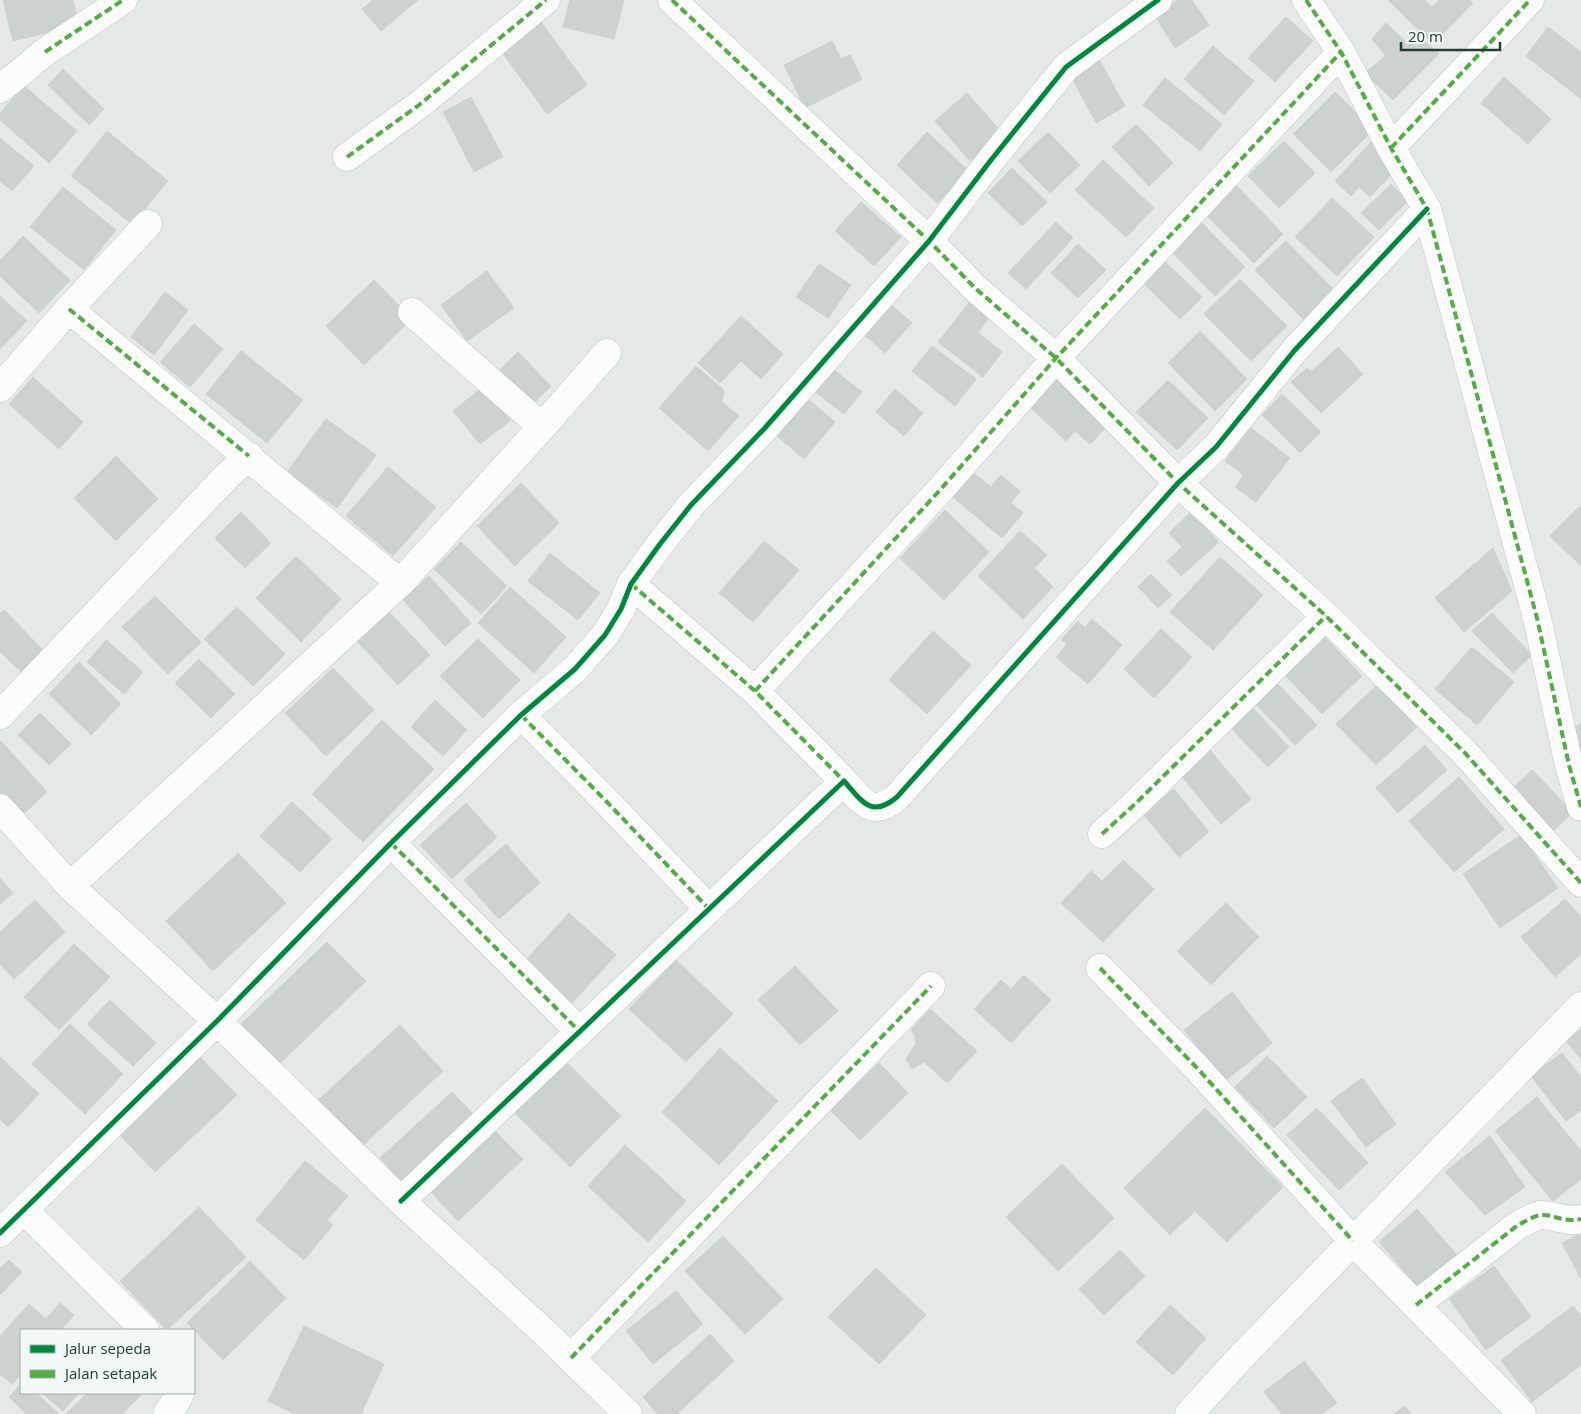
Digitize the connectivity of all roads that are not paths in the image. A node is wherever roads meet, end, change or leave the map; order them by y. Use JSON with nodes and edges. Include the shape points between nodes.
{"nodes":[{"id":1,"x":123,"y":0,"type":"edge"},
{"id":2,"x":546,"y":0,"type":"edge"},
{"id":3,"x":672,"y":0,"type":"edge"},
{"id":4,"x":1158,"y":0,"type":"edge"},
{"id":5,"x":1306,"y":0,"type":"edge"},
{"id":6,"x":1530,"y":0,"type":"edge"},
{"id":7,"x":1341,"y":52,"type":"junction"},
{"id":8,"x":0,"y":89,"type":"edge"},
{"id":9,"x":1391,"y":148,"type":"junction"},
{"id":10,"x":347,"y":157,"type":"dead end"},
{"id":11,"x":1427,"y":209,"type":"junction"},
{"id":12,"x":148,"y":224,"type":"dead end"},
{"id":13,"x":929,"y":241,"type":"junction"},
{"id":14,"x":69,"y":309,"type":"junction"},
{"id":15,"x":412,"y":312,"type":"dead end"},
{"id":16,"x":607,"y":353,"type":"dead end"},
{"id":17,"x":1056,"y":358,"type":"junction"},
{"id":18,"x":0,"y":388,"type":"edge"},
{"id":19,"x":542,"y":427,"type":"junction"},
{"id":20,"x":249,"y":456,"type":"junction"},
{"id":21,"x":1178,"y":483,"type":"junction"},
{"id":22,"x":400,"y":583,"type":"junction"},
{"id":23,"x":631,"y":584,"type":"junction"},
{"id":24,"x":1326,"y":616,"type":"junction"},
{"id":25,"x":755,"y":691,"type":"junction"},
{"id":26,"x":0,"y":715,"type":"edge"},
{"id":27,"x":521,"y":715,"type":"junction"},
{"id":28,"x":844,"y":781,"type":"junction"},
{"id":29,"x":1581,"y":807,"type":"edge"},
{"id":30,"x":0,"y":808,"type":"edge"},
{"id":31,"x":1102,"y":834,"type":"dead end"},
{"id":32,"x":391,"y":843,"type":"junction"},
{"id":33,"x":1581,"y":883,"type":"edge"},
{"id":34,"x":70,"y":886,"type":"junction"},
{"id":35,"x":708,"y":908,"type":"junction"},
{"id":36,"x":1100,"y":968,"type":"dead end"},
{"id":37,"x":931,"y":986,"type":"dead end"},
{"id":38,"x":1581,"y":1006,"type":"edge"},
{"id":39,"x":217,"y":1021,"type":"junction"},
{"id":40,"x":579,"y":1031,"type":"junction"},
{"id":41,"x":401,"y":1201,"type":"junction"},
{"id":42,"x":24,"y":1210,"type":"junction"},
{"id":43,"x":1581,"y":1219,"type":"edge"},
{"id":44,"x":0,"y":1232,"type":"edge"},
{"id":45,"x":1353,"y":1241,"type":"junction"},
{"id":46,"x":1416,"y":1305,"type":"junction"},
{"id":47,"x":144,"y":1329,"type":"edge"},
{"id":48,"x":571,"y":1358,"type":"junction"},
{"id":49,"x":179,"y":1394,"type":"edge"},
{"id":50,"x":167,"y":1414,"type":"edge"},
{"id":51,"x":628,"y":1414,"type":"edge"},
{"id":52,"x":1189,"y":1414,"type":"edge"},
{"id":53,"x":1522,"y":1414,"type":"edge"}],
"edges":[{"from":1,"to":8,"type":"street","via":[[45,52]]},
{"from":2,"to":10,"type":"street","via":[[419,104]]},
{"from":3,"to":13,"type":"street"},
{"from":4,"to":13,"type":"street","via":[[1066,67]]},
{"from":5,"to":7,"type":"street"},
{"from":6,"to":9,"type":"street"},
{"from":7,"to":9,"type":"street"},
{"from":7,"to":17,"type":"street"},
{"from":9,"to":11,"type":"street"},
{"from":11,"to":21,"type":"street","via":[[1294,351],[1216,447]]},
{"from":11,"to":29,"type":"street","via":[[1537,618]]},
{"from":12,"to":14,"type":"street"},
{"from":13,"to":17,"type":"street","via":[[975,288]]},
{"from":13,"to":23,"type":"street","via":[[764,429],[691,505]]},
{"from":14,"to":18,"type":"street"},
{"from":14,"to":20,"type":"street"},
{"from":15,"to":19,"type":"street"},
{"from":16,"to":19,"type":"street"},
{"from":17,"to":21,"type":"street"},
{"from":17,"to":25,"type":"street"},
{"from":19,"to":22,"type":"street"},
{"from":20,"to":22,"type":"street"},
{"from":20,"to":26,"type":"street"},
{"from":21,"to":24,"type":"street"},
{"from":21,"to":28,"type":"street","via":[[897,797],[878,808],[868,806]]},
{"from":22,"to":34,"type":"street"},
{"from":23,"to":25,"type":"street"},
{"from":23,"to":27,"type":"street","via":[[605,635],[575,669]]},
{"from":24,"to":31,"type":"street"},
{"from":24,"to":33,"type":"street","via":[[1465,753]]},
{"from":25,"to":28,"type":"street"},
{"from":27,"to":32,"type":"street"},
{"from":27,"to":35,"type":"street"},
{"from":28,"to":35,"type":"street"},
{"from":30,"to":34,"type":"street"},
{"from":32,"to":39,"type":"street"},
{"from":32,"to":40,"type":"street"},
{"from":34,"to":39,"type":"street"},
{"from":35,"to":40,"type":"street"},
{"from":36,"to":45,"type":"street","via":[[1198,1069]]},
{"from":37,"to":48,"type":"street"},
{"from":38,"to":45,"type":"street"},
{"from":39,"to":41,"type":"street"},
{"from":39,"to":42,"type":"street"},
{"from":40,"to":41,"type":"street"},
{"from":41,"to":48,"type":"street"},
{"from":42,"to":44,"type":"street"},
{"from":42,"to":47,"type":"street"},
{"from":43,"to":46,"type":"street","via":[[1564,1221],[1535,1216],[1518,1225]]},
{"from":45,"to":46,"type":"street"},
{"from":45,"to":52,"type":"street"},
{"from":46,"to":53,"type":"street"},
{"from":48,"to":51,"type":"street"},
{"from":49,"to":50,"type":"street"}]}
